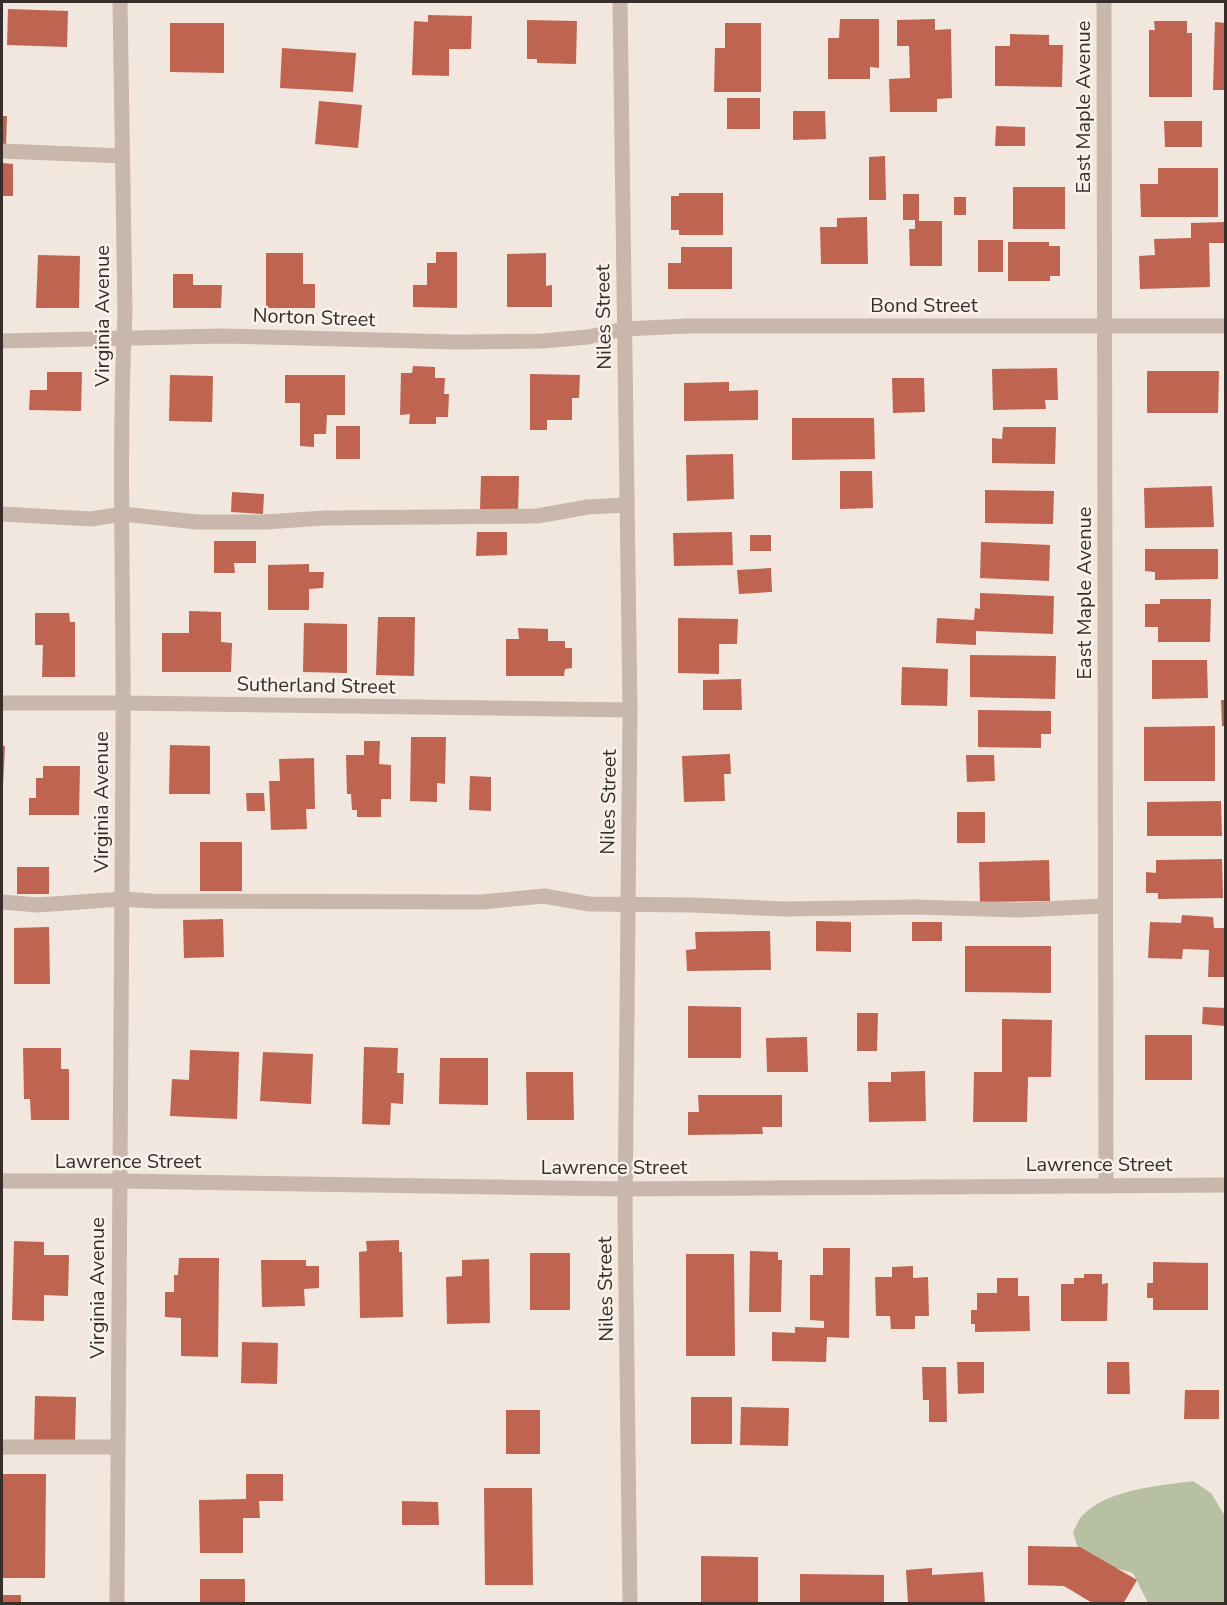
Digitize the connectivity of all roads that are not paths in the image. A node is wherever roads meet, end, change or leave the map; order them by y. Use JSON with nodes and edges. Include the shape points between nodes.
{"nodes":[{"id":1,"x":120,"y":2,"type":"edge"},
{"id":2,"x":620,"y":2,"type":"edge"},
{"id":3,"x":1104,"y":2,"type":"edge"},
{"id":4,"x":2,"y":152,"type":"edge"},
{"id":5,"x":122,"y":156,"type":"junction"},
{"id":6,"x":1105,"y":326,"type":"junction"},
{"id":7,"x":1226,"y":326,"type":"edge"},
{"id":8,"x":624,"y":330,"type":"junction"},
{"id":9,"x":123,"y":338,"type":"junction"},
{"id":10,"x":2,"y":341,"type":"edge"},
{"id":11,"x":627,"y":505,"type":"junction"},
{"id":12,"x":2,"y":514,"type":"edge"},
{"id":13,"x":122,"y":514,"type":"junction"},
{"id":14,"x":2,"y":703,"type":"edge"},
{"id":15,"x":123,"y":703,"type":"junction"},
{"id":16,"x":630,"y":710,"type":"junction"},
{"id":17,"x":122,"y":899,"type":"junction"},
{"id":18,"x":2,"y":902,"type":"edge"},
{"id":19,"x":628,"y":904,"type":"junction"},
{"id":20,"x":1104,"y":906,"type":"junction"},
{"id":21,"x":2,"y":1181,"type":"edge"},
{"id":22,"x":119,"y":1181,"type":"junction"},
{"id":23,"x":1106,"y":1185,"type":"junction"},
{"id":24,"x":1226,"y":1185,"type":"edge"},
{"id":25,"x":625,"y":1189,"type":"junction"},
{"id":26,"x":2,"y":1447,"type":"edge"},
{"id":27,"x":117,"y":1447,"type":"junction"},
{"id":28,"x":117,"y":1604,"type":"edge"},
{"id":29,"x":630,"y":1604,"type":"edge"}],
"edges":[{"from":1,"to":5,"type":"street","name":"Virginia Avenue"},
{"from":2,"to":8,"type":"street","name":"Niles Street"},
{"from":3,"to":6,"type":"street","name":"East Maple Avenue"},
{"from":4,"to":5,"type":"street"},
{"from":5,"to":9,"type":"street","name":"Virginia Avenue"},
{"from":6,"to":7,"type":"street","name":"Bond Street"},
{"from":6,"to":8,"type":"street","name":"Bond Street","via":[[688,326]]},
{"from":6,"to":20,"type":"street","name":"East Maple Avenue"},
{"from":8,"to":9,"type":"street","name":"Norton Street","via":[[543,341],[489,342],[222,336]]},
{"from":8,"to":11,"type":"street","name":"Niles Street"},
{"from":9,"to":10,"type":"street","name":"Norton Street"},
{"from":9,"to":13,"type":"street","name":"Virginia Avenue"},
{"from":11,"to":13,"type":"street","via":[[537,516],[265,522],[196,522]]},
{"from":11,"to":16,"type":"street","name":"Niles Street"},
{"from":12,"to":13,"type":"street","via":[[90,519]]},
{"from":13,"to":15,"type":"street","name":"Virginia Avenue"},
{"from":14,"to":15,"type":"street","name":"Sutherland Street"},
{"from":15,"to":16,"type":"street","name":"Sutherland Street"},
{"from":15,"to":17,"type":"street","name":"Virginia Avenue"},
{"from":16,"to":19,"type":"street","name":"Niles Street"},
{"from":17,"to":18,"type":"street","via":[[38,905]]},
{"from":17,"to":19,"type":"street","via":[[482,902],[544,896],[589,904]]},
{"from":17,"to":22,"type":"street","name":"Virginia Avenue"},
{"from":19,"to":20,"type":"street","via":[[1020,910]]},
{"from":19,"to":25,"type":"street","name":"Niles Street"},
{"from":20,"to":23,"type":"street","name":"East Maple Avenue"},
{"from":21,"to":22,"type":"street","name":"Lawrence Street"},
{"from":22,"to":25,"type":"street","name":"Lawrence Street"},
{"from":22,"to":27,"type":"street","name":"Virginia Avenue"},
{"from":23,"to":24,"type":"street","name":"Lawrence Street"},
{"from":23,"to":25,"type":"street","name":"Lawrence Street"},
{"from":25,"to":29,"type":"street","name":"Niles Street"},
{"from":26,"to":27,"type":"street"},
{"from":27,"to":28,"type":"street","name":"Virginia Avenue"}]}
